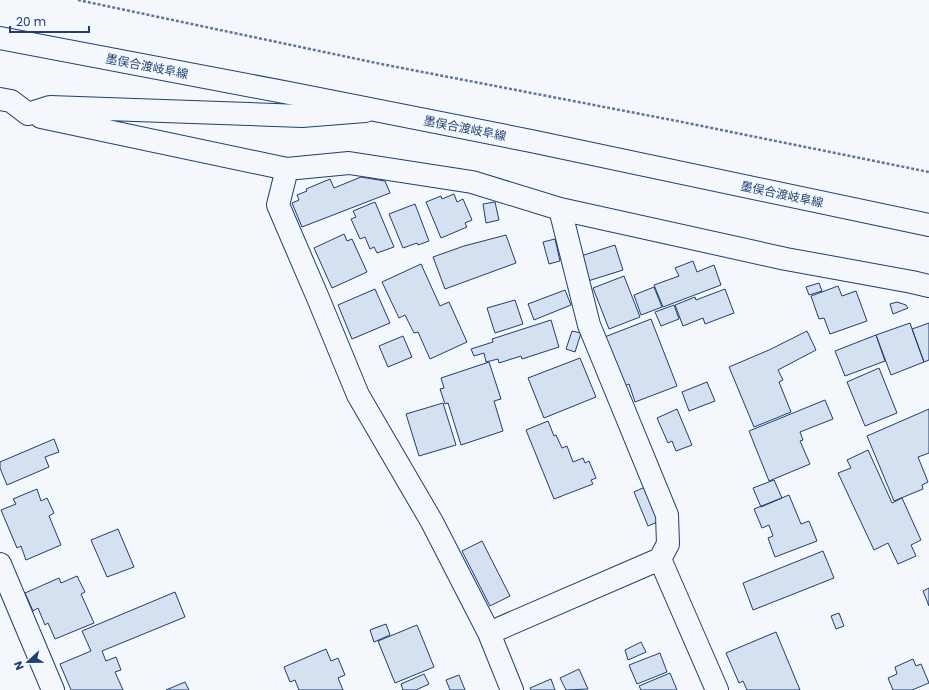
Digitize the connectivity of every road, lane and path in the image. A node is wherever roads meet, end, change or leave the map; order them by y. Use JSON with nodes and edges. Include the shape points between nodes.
{"nodes":[{"id":1,"x":78,"y":0,"type":"edge"},
{"id":2,"x":0,"y":38,"type":"edge"},
{"id":3,"x":0,"y":99,"type":"edge"},
{"id":4,"x":375,"y":110,"type":"junction"},
{"id":5,"x":0,"y":114,"type":"edge"},
{"id":6,"x":28,"y":114,"type":"junction"},
{"id":7,"x":287,"y":169,"type":"junction"},
{"id":8,"x":929,"y":172,"type":"edge"},
{"id":9,"x":560,"y":209,"type":"junction"},
{"id":10,"x":929,"y":225,"type":"edge"},
{"id":11,"x":929,"y":286,"type":"edge"},
{"id":12,"x":660,"y":559,"type":"junction"},
{"id":13,"x":0,"y":564,"type":"edge"},
{"id":14,"x":489,"y":633,"type":"junction"},
{"id":15,"x":53,"y":690,"type":"edge"},
{"id":16,"x":512,"y":690,"type":"edge"},
{"id":17,"x":717,"y":690,"type":"edge"}],
"edges":[{"from":1,"to":8,"type":"path","via":[[381,64]]},
{"from":2,"to":4,"type":"street","name":"墨俣合渡岐阜線"},
{"from":3,"to":6,"type":"street","via":[[11,101]]},
{"from":4,"to":6,"type":"street","via":[[302,116],[50,107]]},
{"from":4,"to":10,"type":"street","name":"墨俣合渡岐阜線"},
{"from":5,"to":6,"type":"street"},
{"from":6,"to":7,"type":"street"},
{"from":7,"to":9,"type":"street","via":[[356,164],[472,182]]},
{"from":7,"to":14,"type":"street","via":[[278,205],[358,395],[432,522]]},
{"from":9,"to":11,"type":"street","via":[[786,259]]},
{"from":9,"to":12,"type":"street","via":[[589,325],[667,515],[668,544]]},
{"from":12,"to":14,"type":"street"},
{"from":12,"to":17,"type":"street"},
{"from":13,"to":15,"type":"street"},
{"from":14,"to":16,"type":"street"}]}
